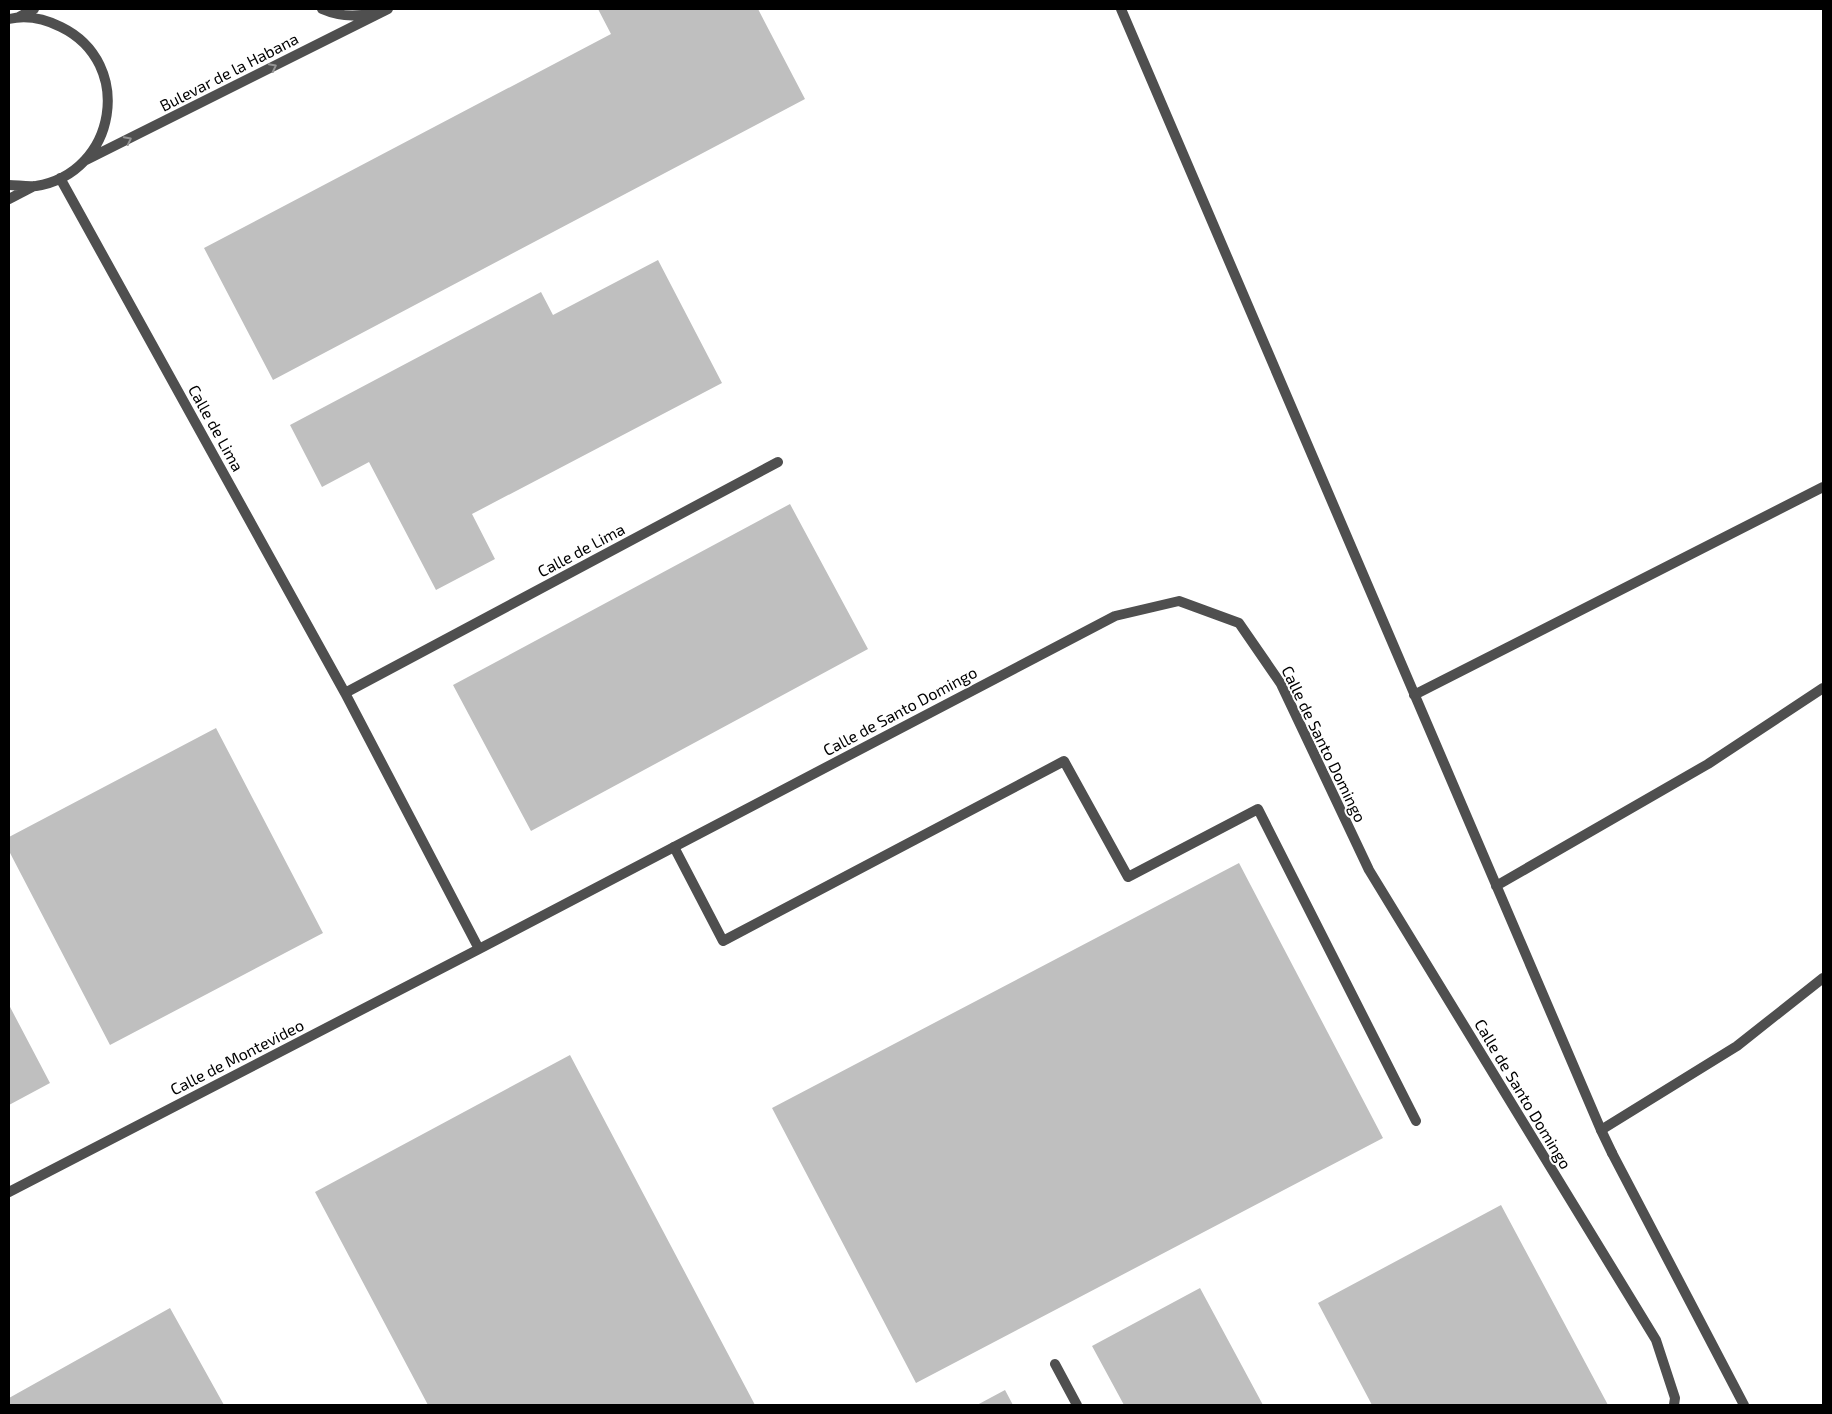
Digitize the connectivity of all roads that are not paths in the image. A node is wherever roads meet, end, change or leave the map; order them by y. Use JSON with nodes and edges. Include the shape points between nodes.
{"nodes":[{"id":1,"x":34,"y":9,"type":"edge"},
{"id":2,"x":322,"y":9,"type":"edge"},
{"id":3,"x":388,"y":9,"type":"edge"},
{"id":4,"x":1123,"y":10,"type":"edge"},
{"id":5,"x":14,"y":18,"type":"edge"},
{"id":6,"x":84,"y":161,"type":"junction"},
{"id":7,"x":60,"y":178,"type":"junction"},
{"id":8,"x":9,"y":185,"type":"edge"},
{"id":9,"x":35,"y":186,"type":"junction"},
{"id":10,"x":9,"y":199,"type":"edge"},
{"id":11,"x":778,"y":462,"type":"dead end"},
{"id":12,"x":1823,"y":487,"type":"edge"},
{"id":13,"x":1823,"y":688,"type":"edge"},
{"id":14,"x":345,"y":693,"type":"junction"},
{"id":15,"x":1414,"y":695,"type":"junction"},
{"id":16,"x":674,"y":847,"type":"junction"},
{"id":17,"x":1496,"y":886,"type":"junction"},
{"id":18,"x":480,"y":949,"type":"junction"},
{"id":19,"x":1823,"y":978,"type":"edge"},
{"id":20,"x":1416,"y":1121,"type":"dead end"},
{"id":21,"x":1601,"y":1130,"type":"junction"},
{"id":22,"x":9,"y":1192,"type":"edge"},
{"id":23,"x":1055,"y":1364,"type":"dead end"},
{"id":24,"x":1077,"y":1405,"type":"edge"},
{"id":25,"x":1674,"y":1405,"type":"edge"},
{"id":26,"x":1744,"y":1405,"type":"edge"}],
"edges":[{"from":1,"to":5,"type":"street"},
{"from":2,"to":3,"type":"street","via":[[333,14],[362,16]]},
{"from":6,"to":3,"type":"street","name":"Bulevar de la Habana","one_way":true},
{"from":4,"to":15,"type":"street"},
{"from":5,"to":6,"type":"street","via":[[48,20],[74,33],[94,54],[106,80],[108,110],[101,138]]},
{"from":6,"to":7,"type":"street"},
{"from":7,"to":9,"type":"street"},
{"from":7,"to":14,"type":"street","name":"Calle de Lima"},
{"from":8,"to":9,"type":"street"},
{"from":9,"to":10,"type":"street"},
{"from":11,"to":14,"type":"street","name":"Calle de Lima"},
{"from":12,"to":15,"type":"street"},
{"from":13,"to":17,"type":"street","via":[[1708,764]]},
{"from":14,"to":18,"type":"street","name":"Calle de Lima"},
{"from":15,"to":17,"type":"street"},
{"from":16,"to":18,"type":"street","name":"Calle de Santo Domingo"},
{"from":16,"to":20,"type":"street","via":[[723,941],[1064,761],[1128,877],[1258,809]]},
{"from":16,"to":25,"type":"street","name":"Calle de Santo Domingo","via":[[1114,616],[1179,601],[1239,624],[1281,684],[1368,870],[1656,1340],[1676,1398]]},
{"from":17,"to":21,"type":"street"},
{"from":18,"to":22,"type":"street","name":"Calle de Montevideo"},
{"from":19,"to":21,"type":"street","via":[[1737,1046]]},
{"from":21,"to":26,"type":"street"},
{"from":23,"to":24,"type":"street"}]}
